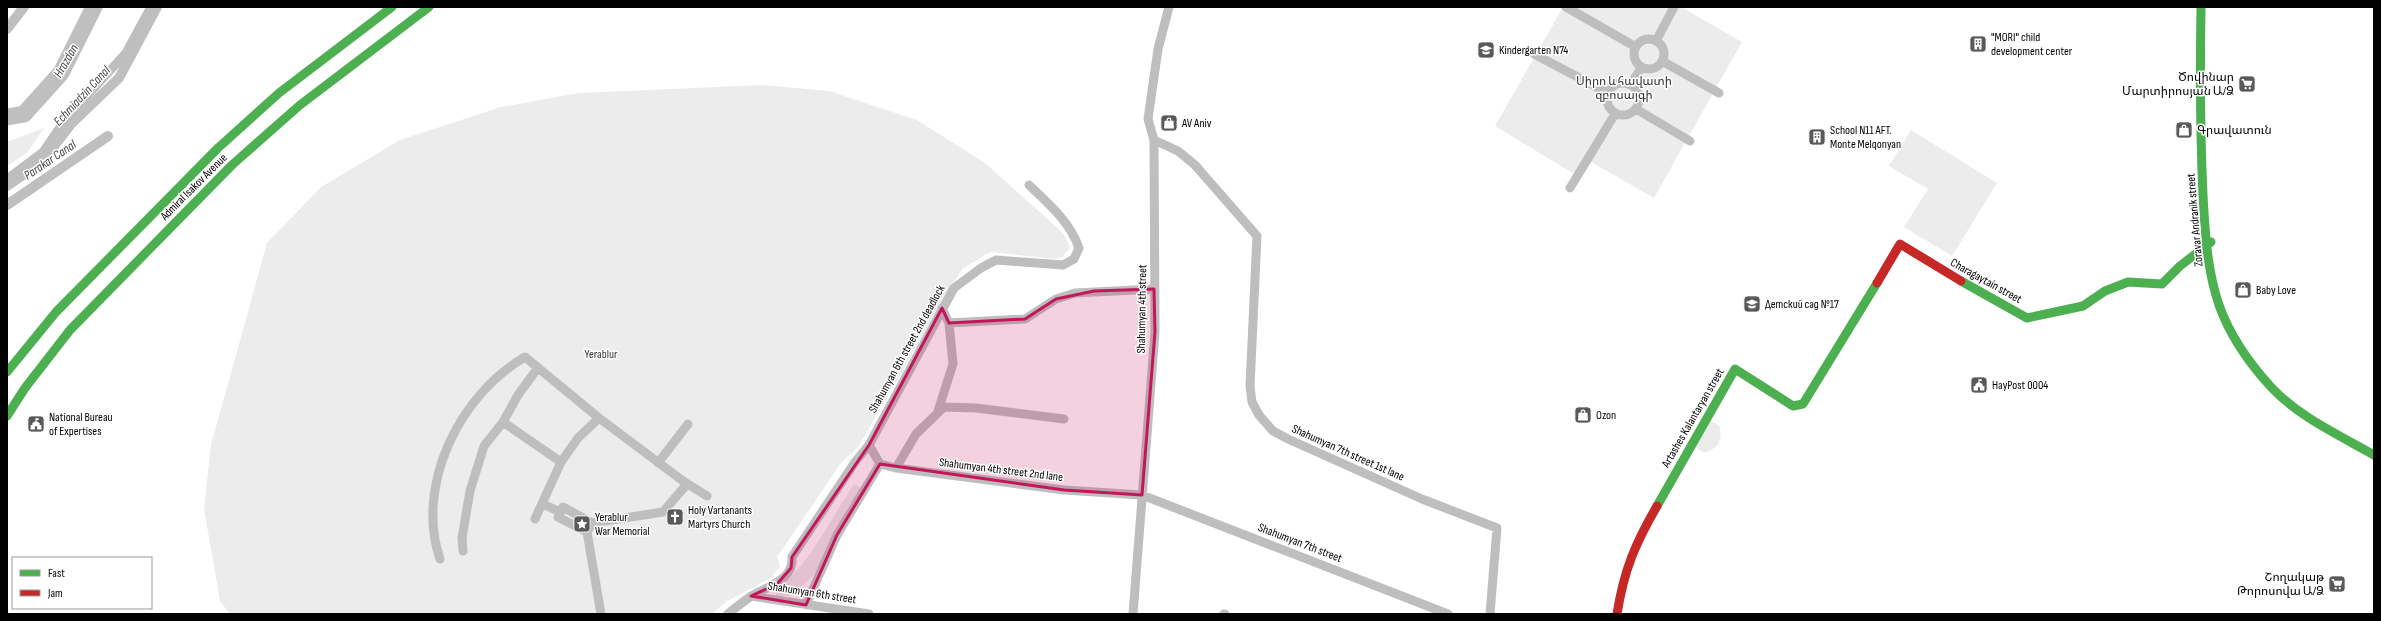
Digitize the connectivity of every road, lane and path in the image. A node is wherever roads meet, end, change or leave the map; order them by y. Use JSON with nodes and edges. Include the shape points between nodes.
{"nodes":[{"id":1,"x":151,"y":7,"type":"edge"},
{"id":2,"x":392,"y":7,"type":"edge"},
{"id":3,"x":429,"y":7,"type":"edge"},
{"id":4,"x":1169,"y":7,"type":"edge"},
{"id":5,"x":1566,"y":7,"type":"edge"},
{"id":6,"x":1674,"y":7,"type":"edge"},
{"id":7,"x":2201,"y":7,"type":"edge"},
{"id":8,"x":2206,"y":7,"type":"edge"},
{"id":9,"x":1656,"y":41,"type":"junction"},
{"id":10,"x":1636,"y":47,"type":"junction"},
{"id":11,"x":1534,"y":54,"type":"dead end"},
{"id":12,"x":1662,"y":61,"type":"junction"},
{"id":13,"x":1642,"y":67,"type":"junction"},
{"id":14,"x":1630,"y":85,"type":"junction"},
{"id":15,"x":1608,"y":92,"type":"junction"},
{"id":16,"x":1718,"y":93,"type":"dead end"},
{"id":17,"x":1636,"y":109,"type":"junction"},
{"id":18,"x":1615,"y":114,"type":"junction"},
{"id":19,"x":1154,"y":140,"type":"junction"},
{"id":20,"x":1690,"y":141,"type":"dead end"},
{"id":21,"x":7,"y":179,"type":"edge"},
{"id":22,"x":1029,"y":185,"type":"dead end"},
{"id":23,"x":1570,"y":188,"type":"dead end"},
{"id":24,"x":1900,"y":244,"type":"joint"},
{"id":25,"x":2209,"y":244,"type":"junction"},
{"id":26,"x":1154,"y":289,"type":"junction"},
{"id":27,"x":942,"y":308,"type":"junction"},
{"id":28,"x":949,"y":323,"type":"junction"},
{"id":29,"x":537,"y":369,"type":"junction"},
{"id":30,"x":7,"y":372,"type":"edge"},
{"id":31,"x":937,"y":413,"type":"junction"},
{"id":32,"x":7,"y":416,"type":"edge"},
{"id":33,"x":599,"y":418,"type":"junction"},
{"id":34,"x":1064,"y":418,"type":"dead end"},
{"id":35,"x":503,"y":422,"type":"junction"},
{"id":36,"x":688,"y":424,"type":"dead end"},
{"id":37,"x":869,"y":445,"type":"junction"},
{"id":38,"x":2374,"y":448,"type":"edge"},
{"id":39,"x":2374,"y":455,"type":"edge"},
{"id":40,"x":561,"y":462,"type":"junction"},
{"id":41,"x":658,"y":462,"type":"junction"},
{"id":42,"x":880,"y":464,"type":"junction"},
{"id":43,"x":896,"y":468,"type":"junction"},
{"id":44,"x":687,"y":484,"type":"junction"},
{"id":45,"x":1142,"y":495,"type":"junction"},
{"id":46,"x":706,"y":496,"type":"dead end"},
{"id":47,"x":543,"y":504,"type":"junction"},
{"id":48,"x":560,"y":512,"type":"junction"},
{"id":49,"x":535,"y":518,"type":"dead end"},
{"id":50,"x":592,"y":522,"type":"junction"},
{"id":51,"x":587,"y":532,"type":"junction"},
{"id":52,"x":464,"y":552,"type":"dead end"},
{"id":53,"x":440,"y":560,"type":"dead end"},
{"id":54,"x":751,"y":596,"type":"junction"},
{"id":55,"x":806,"y":606,"type":"junction"},
{"id":56,"x":601,"y":614,"type":"edge"},
{"id":57,"x":728,"y":614,"type":"edge"},
{"id":58,"x":869,"y":614,"type":"edge"},
{"id":59,"x":1133,"y":614,"type":"edge"},
{"id":60,"x":1448,"y":614,"type":"edge"},
{"id":61,"x":1490,"y":614,"type":"edge"},
{"id":62,"x":1617,"y":614,"type":"edge"}],
"edges":[{"from":1,"to":21,"type":"street","via":[[126,53],[65,120],[44,152]]},
{"from":2,"to":30,"type":"main road","name":"Admiral Isakov Avenue","via":[[279,93],[218,148],[56,312]]},
{"from":3,"to":32,"type":"main road","name":"Admiral Isakov Avenue","via":[[300,105],[232,164],[70,330],[25,388]]},
{"from":4,"to":19,"type":"street","name":"Shahumyan 4th street","via":[[1158,49],[1148,119]]},
{"from":5,"to":10,"type":"street"},
{"from":6,"to":9,"type":"street"},
{"from":7,"to":25,"type":"main road","name":"Zoravar Andranik street","via":[[2199,112]]},
{"from":8,"to":25,"type":"main road","name":"Zoravar Andranik street","via":[[2204,101]]},
{"from":9,"to":10,"type":"street","via":[[1644,40]]},
{"from":9,"to":12,"type":"street","via":[[1663,50]]},
{"from":10,"to":13,"type":"street","via":[[1635,58]]},
{"from":11,"to":15,"type":"street"},
{"from":12,"to":13,"type":"street","via":[[1653,68]]},
{"from":12,"to":16,"type":"street"},
{"from":13,"to":14,"type":"street"},
{"from":14,"to":15,"type":"street","via":[[1618,84]]},
{"from":14,"to":17,"type":"street","via":[[1638,96]]},
{"from":15,"to":18,"type":"street","via":[[1607,104]]},
{"from":17,"to":18,"type":"street","via":[[1626,115]]},
{"from":17,"to":20,"type":"street"},
{"from":18,"to":23,"type":"street"},
{"from":19,"to":26,"type":"street","name":"Shahumyan 4th street"},
{"from":19,"to":61,"type":"street","name":"Shahumyan 7th street 1st lane","via":[[1178,151],[1195,165],[1257,236],[1250,386],[1252,402],[1259,415],[1273,431],[1311,451],[1497,528]]},
{"from":22,"to":27,"type":"street","name":"Shahumyan 6th street 2nd deadlock","via":[[1057,211],[1075,236],[1079,248],[1074,259],[1063,265],[996,260],[962,280]]},
{"from":24,"to":25,"type":"main road","name":"Charagaytain street","via":[[1999,304],[2027,318],[2083,306],[2105,291],[2128,282],[2162,284],[2180,266]]},
{"from":24,"to":62,"type":"main road","name":"Artashes Kalantaryan street","via":[[1803,404],[1793,406],[1735,369],[1640,536],[1623,579]]},
{"from":25,"to":38,"type":"main road","name":"Zoravar Andranik street","via":[[2219,290],[2228,315],[2239,339],[2255,360],[2275,384],[2290,396]]},
{"from":25,"to":39,"type":"main road","name":"Zoravar Andranik street","via":[[2218,298],[2236,342],[2251,364],[2287,401]]},
{"from":26,"to":28,"type":"street","via":[[1075,293],[1056,299],[1025,318]]},
{"from":26,"to":45,"type":"street","name":"Shahumyan 4th street","via":[[1155,332]]},
{"from":27,"to":28,"type":"street"},
{"from":27,"to":37,"type":"street","name":"Shahumyan 6th street 2nd deadlock"},
{"from":28,"to":31,"type":"street","via":[[953,364]]},
{"from":29,"to":33,"type":"street"},
{"from":29,"to":35,"type":"street"},
{"from":29,"to":53,"type":"street","via":[[525,357],[508,367],[470,408],[457,430],[445,454],[433,502],[435,546]]},
{"from":31,"to":34,"type":"street","via":[[944,407],[976,408]]},
{"from":31,"to":43,"type":"street","via":[[916,434]]},
{"from":33,"to":40,"type":"street","via":[[578,438]]},
{"from":33,"to":41,"type":"street"},
{"from":35,"to":40,"type":"street"},
{"from":35,"to":52,"type":"street","via":[[484,446],[470,491],[462,538]]},
{"from":36,"to":41,"type":"street"},
{"from":37,"to":42,"type":"street"},
{"from":37,"to":54,"type":"street","name":"Shahumyan 6th street 2nd deadlock","via":[[792,557],[791,568],[777,584]]},
{"from":40,"to":47,"type":"street"},
{"from":41,"to":44,"type":"street"},
{"from":42,"to":43,"type":"street","name":"Shahumyan 4th street 2nd lane"},
{"from":42,"to":55,"type":"street","via":[[837,535]]},
{"from":43,"to":45,"type":"street","name":"Shahumyan 4th street 2nd lane","via":[[1064,490]]},
{"from":44,"to":46,"type":"street"},
{"from":44,"to":50,"type":"street","via":[[663,512]]},
{"from":45,"to":59,"type":"street","name":"Shahumyan 4th street"},
{"from":45,"to":60,"type":"street","name":"Shahumyan 7th street"},
{"from":47,"to":48,"type":"street"},
{"from":47,"to":49,"type":"street"},
{"from":48,"to":50,"type":"street","via":[[563,507]]},
{"from":48,"to":51,"type":"street","via":[[558,517]]},
{"from":50,"to":51,"type":"street"},
{"from":51,"to":56,"type":"street"},
{"from":54,"to":55,"type":"street","name":"Shahumyan 6th street"},
{"from":54,"to":57,"type":"street","name":"Shahumyan 6th street 2nd deadlock"},
{"from":55,"to":58,"type":"street","name":"Shahumyan 6th street"}]}
